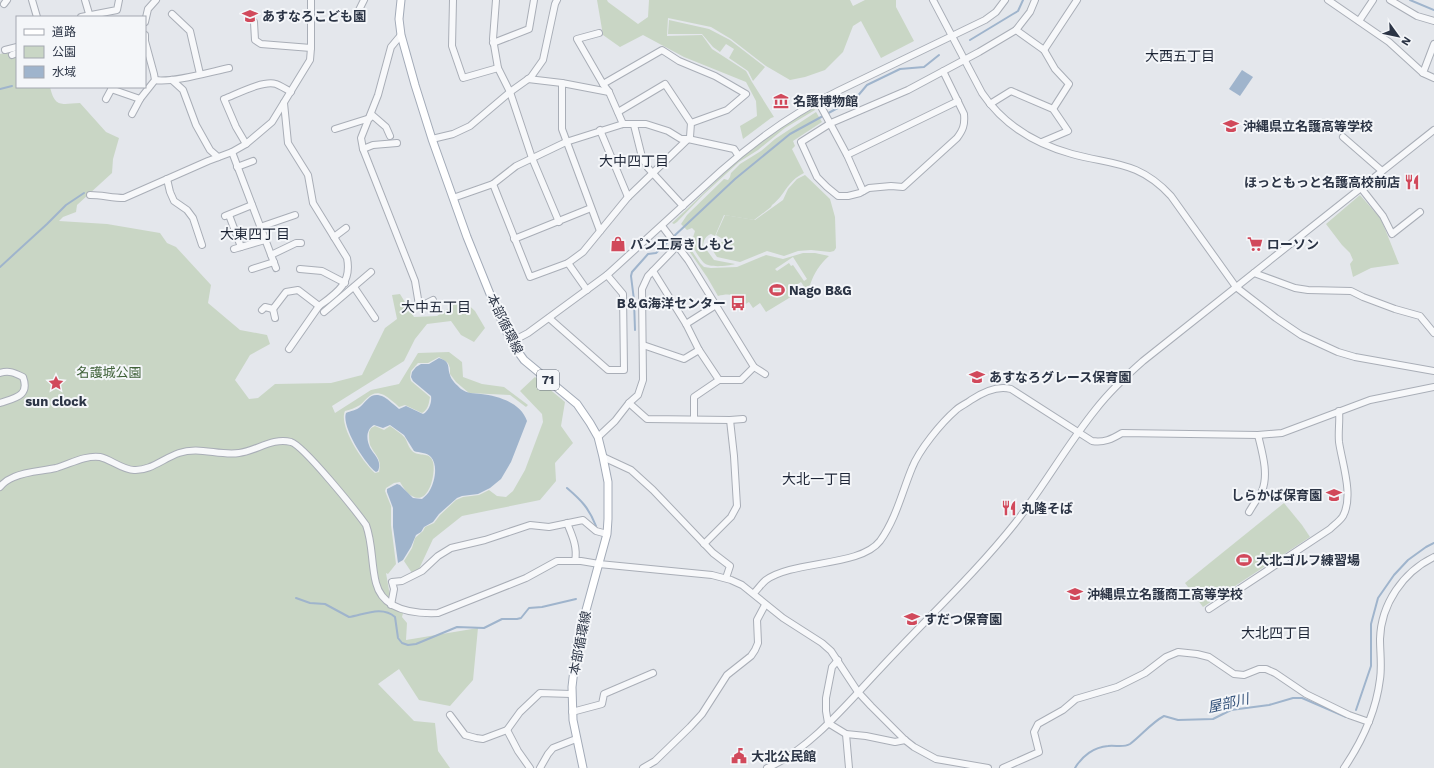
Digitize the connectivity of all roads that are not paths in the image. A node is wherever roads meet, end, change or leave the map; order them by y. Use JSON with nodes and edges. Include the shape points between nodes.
{"nodes":[{"id":1,"x":32,"y":0,"type":"edge"},
{"id":2,"x":85,"y":0,"type":"edge"},
{"id":3,"x":119,"y":0,"type":"edge"},
{"id":4,"x":156,"y":0,"type":"edge"},
{"id":5,"x":311,"y":0,"type":"edge"},
{"id":6,"x":364,"y":0,"type":"edge"},
{"id":7,"x":401,"y":0,"type":"edge"},
{"id":8,"x":453,"y":0,"type":"edge"},
{"id":9,"x":496,"y":0,"type":"edge"},
{"id":10,"x":534,"y":0,"type":"edge"},
{"id":11,"x":557,"y":0,"type":"edge"},
{"id":12,"x":933,"y":0,"type":"edge"},
{"id":13,"x":1006,"y":0,"type":"edge"},
{"id":14,"x":1035,"y":0,"type":"edge"},
{"id":15,"x":1077,"y":0,"type":"edge"},
{"id":16,"x":1328,"y":0,"type":"edge"},
{"id":17,"x":1373,"y":0,"type":"edge"},
{"id":18,"x":1390,"y":0,"type":"edge"},
{"id":19,"x":358,"y":12,"type":"dead end"},
{"id":20,"x":172,"y":14,"type":"dead end"},
{"id":21,"x":37,"y":16,"type":"edge"},
{"id":22,"x":90,"y":16,"type":"edge"},
{"id":23,"x":146,"y":18,"type":"edge"},
{"id":24,"x":1359,"y":21,"type":"junction"},
{"id":25,"x":1434,"y":21,"type":"edge"},
{"id":26,"x":254,"y":22,"type":"dead end"},
{"id":27,"x":1016,"y":30,"type":"junction"},
{"id":28,"x":599,"y":34,"type":"dead end"},
{"id":29,"x":401,"y":35,"type":"junction"},
{"id":30,"x":951,"y":36,"type":"junction"},
{"id":31,"x":493,"y":43,"type":"junction"},
{"id":32,"x":1434,"y":44,"type":"edge"},
{"id":33,"x":146,"y":45,"type":"edge"},
{"id":34,"x":16,"y":47,"type":"edge"},
{"id":35,"x":311,"y":48,"type":"junction"},
{"id":36,"x":5,"y":50,"type":"dead end"},
{"id":37,"x":1044,"y":50,"type":"junction"},
{"id":38,"x":964,"y":59,"type":"junction"},
{"id":39,"x":229,"y":68,"type":"dead end"},
{"id":40,"x":498,"y":68,"type":"junction"},
{"id":41,"x":943,"y":71,"type":"junction"},
{"id":42,"x":1424,"y":73,"type":"junction"},
{"id":43,"x":200,"y":74,"type":"junction"},
{"id":44,"x":1434,"y":78,"type":"edge"},
{"id":45,"x":528,"y":79,"type":"junction"},
{"id":46,"x":155,"y":80,"type":"junction"},
{"id":47,"x":172,"y":80,"type":"junction"},
{"id":48,"x":562,"y":83,"type":"junction"},
{"id":49,"x":603,"y":84,"type":"junction"},
{"id":50,"x":111,"y":88,"type":"edge"},
{"id":51,"x":112,"y":88,"type":"edge"},
{"id":52,"x":291,"y":92,"type":"junction"},
{"id":53,"x":510,"y":92,"type":"junction"},
{"id":54,"x":609,"y":92,"type":"junction"},
{"id":55,"x":140,"y":99,"type":"junction"},
{"id":56,"x":106,"y":100,"type":"dead end"},
{"id":57,"x":818,"y":101,"type":"junction"},
{"id":58,"x":958,"y":101,"type":"junction"},
{"id":59,"x":284,"y":103,"type":"junction"},
{"id":60,"x":990,"y":104,"type":"junction"},
{"id":61,"x":1053,"y":109,"type":"junction"},
{"id":62,"x":618,"y":112,"type":"junction"},
{"id":63,"x":132,"y":114,"type":"dead end"},
{"id":64,"x":370,"y":116,"type":"junction"},
{"id":65,"x":829,"y":121,"type":"junction"},
{"id":66,"x":691,"y":123,"type":"junction"},
{"id":67,"x":623,"y":124,"type":"junction"},
{"id":68,"x":634,"y":125,"type":"junction"},
{"id":69,"x":335,"y":129,"type":"dead end"},
{"id":70,"x":600,"y":130,"type":"junction"},
{"id":71,"x":1434,"y":130,"type":"edge"},
{"id":72,"x":390,"y":136,"type":"dead end"},
{"id":73,"x":1343,"y":137,"type":"dead end"},
{"id":74,"x":432,"y":139,"type":"junction"},
{"id":75,"x":688,"y":139,"type":"junction"},
{"id":76,"x":566,"y":142,"type":"junction"},
{"id":77,"x":1042,"y":142,"type":"junction"},
{"id":78,"x":397,"y":143,"type":"dead end"},
{"id":79,"x":246,"y":144,"type":"junction"},
{"id":80,"x":363,"y":149,"type":"junction"},
{"id":81,"x":232,"y":152,"type":"junction"},
{"id":82,"x":738,"y":155,"type":"junction"},
{"id":83,"x":847,"y":155,"type":"junction"},
{"id":84,"x":218,"y":157,"type":"junction"},
{"id":85,"x":532,"y":158,"type":"junction"},
{"id":86,"x":253,"y":162,"type":"dead end"},
{"id":87,"x":237,"y":167,"type":"junction"},
{"id":88,"x":653,"y":172,"type":"junction"},
{"id":89,"x":1382,"y":172,"type":"junction"},
{"id":90,"x":167,"y":179,"type":"junction"},
{"id":91,"x":493,"y":184,"type":"junction"},
{"id":92,"x":1361,"y":188,"type":"junction"},
{"id":93,"x":864,"y":191,"type":"junction"},
{"id":94,"x":90,"y":195,"type":"dead end"},
{"id":95,"x":628,"y":197,"type":"junction"},
{"id":96,"x":453,"y":198,"type":"junction"},
{"id":97,"x":252,"y":205,"type":"junction"},
{"id":98,"x":683,"y":206,"type":"junction"},
{"id":99,"x":591,"y":208,"type":"junction"},
{"id":100,"x":1420,"y":212,"type":"dead end"},
{"id":101,"x":295,"y":215,"type":"dead end"},
{"id":102,"x":559,"y":222,"type":"junction"},
{"id":103,"x":260,"y":227,"type":"junction"},
{"id":104,"x":346,"y":228,"type":"dead end"},
{"id":105,"x":664,"y":228,"type":"junction"},
{"id":106,"x":600,"y":231,"type":"junction"},
{"id":107,"x":334,"y":237,"type":"junction"},
{"id":108,"x":514,"y":239,"type":"junction"},
{"id":109,"x":265,"y":240,"type":"junction"},
{"id":110,"x":300,"y":243,"type":"dead end"},
{"id":111,"x":677,"y":244,"type":"junction"},
{"id":112,"x":202,"y":245,"type":"dead end"},
{"id":113,"x":271,"y":255,"type":"junction"},
{"id":114,"x":568,"y":263,"type":"junction"},
{"id":115,"x":252,"y":269,"type":"dead end"},
{"id":116,"x":300,"y":269,"type":"dead end"},
{"id":117,"x":652,"y":271,"type":"junction"},
{"id":118,"x":371,"y":272,"type":"dead end"},
{"id":119,"x":1254,"y":272,"type":"junction"},
{"id":120,"x":607,"y":275,"type":"junction"},
{"id":121,"x":345,"y":283,"type":"junction"},
{"id":122,"x":1236,"y":287,"type":"junction"},
{"id":123,"x":354,"y":288,"type":"junction"},
{"id":124,"x":587,"y":290,"type":"junction"},
{"id":125,"x":338,"y":299,"type":"junction"},
{"id":126,"x":433,"y":300,"type":"dead end"},
{"id":127,"x":716,"y":305,"type":"junction"},
{"id":128,"x":319,"y":306,"type":"junction"},
{"id":129,"x":273,"y":309,"type":"junction"},
{"id":130,"x":262,"y":310,"type":"dead end"},
{"id":131,"x":324,"y":312,"type":"dead end"},
{"id":132,"x":275,"y":318,"type":"dead end"},
{"id":133,"x":375,"y":318,"type":"dead end"},
{"id":134,"x":549,"y":318,"type":"junction"},
{"id":135,"x":686,"y":324,"type":"junction"},
{"id":136,"x":1434,"y":333,"type":"edge"},
{"id":137,"x":511,"y":342,"type":"junction"},
{"id":138,"x":643,"y":345,"type":"junction"},
{"id":139,"x":289,"y":349,"type":"dead end"},
{"id":140,"x":699,"y":350,"type":"junction"},
{"id":141,"x":754,"y":367,"type":"junction"},
{"id":142,"x":1434,"y":371,"type":"edge"},
{"id":143,"x":0,"y":373,"type":"edge"},
{"id":144,"x":765,"y":374,"type":"dead end"},
{"id":145,"x":719,"y":380,"type":"junction"},
{"id":146,"x":1434,"y":387,"type":"edge"},
{"id":147,"x":0,"y":403,"type":"edge"},
{"id":148,"x":629,"y":404,"type":"junction"},
{"id":149,"x":1339,"y":411,"type":"junction"},
{"id":150,"x":694,"y":419,"type":"junction"},
{"id":151,"x":742,"y":419,"type":"dead end"},
{"id":152,"x":730,"y":420,"type":"junction"},
{"id":153,"x":1079,"y":433,"type":"junction"},
{"id":154,"x":1258,"y":435,"type":"junction"},
{"id":155,"x":598,"y":437,"type":"junction"},
{"id":156,"x":604,"y":457,"type":"junction"},
{"id":157,"x":0,"y":487,"type":"edge"},
{"id":158,"x":1249,"y":512,"type":"dead end"},
{"id":159,"x":567,"y":523,"type":"junction"},
{"id":160,"x":607,"y":534,"type":"junction"},
{"id":161,"x":704,"y":544,"type":"junction"},
{"id":162,"x":1434,"y":557,"type":"edge"},
{"id":163,"x":575,"y":561,"type":"junction"},
{"id":164,"x":599,"y":564,"type":"junction"},
{"id":165,"x":726,"y":578,"type":"junction"},
{"id":166,"x":754,"y":593,"type":"junction"},
{"id":167,"x":391,"y":605,"type":"junction"},
{"id":168,"x":765,"y":605,"type":"junction"},
{"id":169,"x":1209,"y":609,"type":"dead end"},
{"id":170,"x":838,"y":660,"type":"junction"},
{"id":171,"x":653,"y":673,"type":"dead end"},
{"id":172,"x":858,"y":692,"type":"junction"},
{"id":173,"x":571,"y":694,"type":"junction"},
{"id":174,"x":572,"y":712,"type":"junction"},
{"id":175,"x":450,"y":715,"type":"dead end"},
{"id":176,"x":1369,"y":722,"type":"junction"},
{"id":177,"x":828,"y":723,"type":"junction"},
{"id":178,"x":507,"y":730,"type":"junction"},
{"id":179,"x":846,"y":734,"type":"junction"},
{"id":180,"x":576,"y":739,"type":"junction"},
{"id":181,"x":905,"y":740,"type":"junction"},
{"id":182,"x":530,"y":768,"type":"edge"},
{"id":183,"x":540,"y":768,"type":"edge"},
{"id":184,"x":583,"y":768,"type":"edge"},
{"id":185,"x":643,"y":768,"type":"edge"},
{"id":186,"x":767,"y":768,"type":"edge"},
{"id":187,"x":848,"y":768,"type":"edge"},
{"id":188,"x":988,"y":768,"type":"edge"},
{"id":189,"x":1003,"y":768,"type":"edge"},
{"id":190,"x":1344,"y":768,"type":"edge"}],
"edges":[{"from":1,"to":21,"type":"street"},
{"from":2,"to":22,"type":"street"},
{"from":3,"to":22,"type":"street","via":[[117,10]]},
{"from":4,"to":23,"type":"street","via":[[148,10]]},
{"from":5,"to":35,"type":"street"},
{"from":6,"to":19,"type":"street"},
{"from":7,"to":29,"type":"main road","name":"本部循環線","number":"71"},
{"from":8,"to":40,"type":"street","via":[[452,46],[463,78]]},
{"from":9,"to":31,"type":"street"},
{"from":10,"to":31,"type":"street","via":[[529,29]]},
{"from":11,"to":45,"type":"street","via":[[554,4],[543,60]]},
{"from":12,"to":30,"type":"street"},
{"from":13,"to":30,"type":"street","via":[[985,20]]},
{"from":14,"to":27,"type":"street","via":[[1030,12]]},
{"from":15,"to":37,"type":"street"},
{"from":16,"to":24,"type":"street"},
{"from":17,"to":24,"type":"street"},
{"from":18,"to":25,"type":"street","via":[[1416,16]]},
{"from":20,"to":43,"type":"street","via":[[190,31]]},
{"from":24,"to":42,"type":"street","via":[[1389,42]]},
{"from":26,"to":35,"type":"street","via":[[254,40],[261,44]]},
{"from":27,"to":37,"type":"street"},
{"from":27,"to":38,"type":"street"},
{"from":28,"to":49,"type":"street","via":[[577,38]]},
{"from":29,"to":64,"type":"street","via":[[391,47]]},
{"from":29,"to":74,"type":"main road","name":"本部循環線","number":"71"},
{"from":30,"to":38,"type":"street"},
{"from":30,"to":57,"type":"street"},
{"from":31,"to":40,"type":"street"},
{"from":32,"to":42,"type":"street"},
{"from":33,"to":46,"type":"street"},
{"from":34,"to":36,"type":"street"},
{"from":35,"to":52,"type":"street","via":[[310,60]]},
{"from":37,"to":61,"type":"street","via":[[1055,69],[1069,84]]},
{"from":38,"to":41,"type":"street"},
{"from":38,"to":60,"type":"street"},
{"from":39,"to":43,"type":"street"},
{"from":40,"to":53,"type":"street"},
{"from":41,"to":58,"type":"street"},
{"from":41,"to":65,"type":"street","via":[[908,90]]},
{"from":42,"to":44,"type":"street"},
{"from":43,"to":47,"type":"street"},
{"from":45,"to":48,"type":"street"},
{"from":45,"to":53,"type":"street"},
{"from":46,"to":47,"type":"street"},
{"from":46,"to":55,"type":"street"},
{"from":47,"to":84,"type":"street","via":[[183,90],[196,125],[210,150]]},
{"from":48,"to":54,"type":"street"},
{"from":48,"to":76,"type":"street","via":[[562,129]]},
{"from":49,"to":54,"type":"street"},
{"from":49,"to":66,"type":"street","via":[[662,50],[746,94],[727,110]]},
{"from":50,"to":56,"type":"street"},
{"from":51,"to":55,"type":"street"},
{"from":52,"to":59,"type":"street"},
{"from":52,"to":79,"type":"street","via":[[276,84],[270,84],[224,99]]},
{"from":53,"to":74,"type":"street","via":[[470,126],[453,134]]},
{"from":53,"to":85,"type":"street"},
{"from":54,"to":62,"type":"street"},
{"from":55,"to":63,"type":"street"},
{"from":57,"to":65,"type":"street"},
{"from":57,"to":82,"type":"street","via":[[779,124]]},
{"from":58,"to":83,"type":"street"},
{"from":58,"to":93,"type":"street","via":[[965,121],[964,129],[957,138],[903,188],[891,186],[869,188]]},
{"from":59,"to":79,"type":"street","via":[[272,122]]},
{"from":59,"to":107,"type":"street","via":[[288,143],[308,175],[313,203]]},
{"from":60,"to":61,"type":"street","via":[[1011,91]]},
{"from":60,"to":77,"type":"street","via":[[1012,125]]},
{"from":61,"to":77,"type":"street","via":[[1068,131]]},
{"from":62,"to":66,"type":"street","via":[[665,84]]},
{"from":62,"to":67,"type":"street"},
{"from":64,"to":69,"type":"street"},
{"from":64,"to":72,"type":"street","via":[[386,127]]},
{"from":64,"to":80,"type":"street","via":[[361,138]]},
{"from":65,"to":83,"type":"street"},
{"from":65,"to":93,"type":"street","via":[[801,142],[817,177],[838,196]]},
{"from":66,"to":75,"type":"street"},
{"from":67,"to":68,"type":"street"},
{"from":67,"to":70,"type":"street"},
{"from":68,"to":75,"type":"street","via":[[646,124],[668,131],[681,139]]},
{"from":68,"to":88,"type":"street","via":[[642,157]]},
{"from":70,"to":76,"type":"street"},
{"from":70,"to":95,"type":"street"},
{"from":71,"to":89,"type":"street"},
{"from":73,"to":89,"type":"street"},
{"from":74,"to":96,"type":"main road","name":"本部循環線","number":"71"},
{"from":75,"to":82,"type":"street","via":[[734,149]]},
{"from":75,"to":88,"type":"street"},
{"from":76,"to":85,"type":"street"},
{"from":76,"to":99,"type":"street"},
{"from":77,"to":122,"type":"street","via":[[1072,154],[1120,164],[1160,183]]},
{"from":78,"to":80,"type":"street","via":[[373,145]]},
{"from":79,"to":81,"type":"street"},
{"from":80,"to":126,"type":"street","via":[[415,281],[419,305]]},
{"from":81,"to":84,"type":"street"},
{"from":81,"to":87,"type":"street"},
{"from":82,"to":98,"type":"street"},
{"from":83,"to":93,"type":"street"},
{"from":84,"to":90,"type":"street"},
{"from":85,"to":91,"type":"street","via":[[516,166]]},
{"from":85,"to":102,"type":"street"},
{"from":86,"to":87,"type":"street"},
{"from":87,"to":97,"type":"street"},
{"from":88,"to":95,"type":"street"},
{"from":88,"to":98,"type":"street"},
{"from":89,"to":92,"type":"street"},
{"from":90,"to":94,"type":"street","via":[[124,198]]},
{"from":90,"to":112,"type":"street","via":[[174,201],[193,218]]},
{"from":91,"to":96,"type":"street"},
{"from":91,"to":108,"type":"street"},
{"from":92,"to":100,"type":"street","via":[[1383,216],[1392,234]]},
{"from":92,"to":119,"type":"street"},
{"from":95,"to":106,"type":"street"},
{"from":96,"to":137,"type":"main road","name":"本部循環線","number":"71"},
{"from":97,"to":103,"type":"street"},
{"from":97,"to":109,"type":"street","via":[[227,215],[237,248]]},
{"from":98,"to":105,"type":"street"},
{"from":99,"to":102,"type":"street"},
{"from":99,"to":106,"type":"street"},
{"from":101,"to":103,"type":"street"},
{"from":102,"to":108,"type":"street"},
{"from":103,"to":109,"type":"street"},
{"from":104,"to":107,"type":"street"},
{"from":105,"to":111,"type":"street"},
{"from":105,"to":120,"type":"street"},
{"from":106,"to":114,"type":"street","via":[[583,252]]},
{"from":107,"to":121,"type":"street","via":[[347,258],[349,267]]},
{"from":108,"to":114,"type":"street","via":[[530,277]]},
{"from":109,"to":113,"type":"street"},
{"from":110,"to":113,"type":"street"},
{"from":111,"to":117,"type":"street"},
{"from":111,"to":127,"type":"street"},
{"from":113,"to":115,"type":"street","via":[[275,265]]},
{"from":114,"to":124,"type":"street"},
{"from":116,"to":121,"type":"street","via":[[322,271]]},
{"from":117,"to":135,"type":"street"},
{"from":117,"to":138,"type":"street","via":[[642,289]]},
{"from":118,"to":123,"type":"street"},
{"from":119,"to":122,"type":"street"},
{"from":119,"to":136,"type":"street","via":[[1295,288],[1352,291],[1388,307],[1420,316]]},
{"from":120,"to":124,"type":"street"},
{"from":120,"to":134,"type":"street","via":[[623,294],[624,370],[608,370]]},
{"from":121,"to":125,"type":"street"},
{"from":122,"to":142,"type":"street","via":[[1295,331],[1323,346],[1355,357]]},
{"from":122,"to":153,"type":"street","via":[[1143,361],[1113,389]]},
{"from":123,"to":125,"type":"street"},
{"from":123,"to":133,"type":"street"},
{"from":124,"to":134,"type":"street"},
{"from":125,"to":128,"type":"street"},
{"from":125,"to":131,"type":"street"},
{"from":127,"to":135,"type":"street"},
{"from":127,"to":141,"type":"street"},
{"from":128,"to":129,"type":"street","via":[[298,290],[286,292]]},
{"from":128,"to":139,"type":"street"},
{"from":129,"to":130,"type":"street","via":[[265,307]]},
{"from":129,"to":132,"type":"street"},
{"from":134,"to":137,"type":"street"},
{"from":135,"to":140,"type":"street"},
{"from":137,"to":155,"type":"main road","name":"本部循環線","number":"71","via":[[524,360],[577,404]]},
{"from":138,"to":140,"type":"street","via":[[684,359]]},
{"from":138,"to":148,"type":"street","via":[[643,380],[638,395]]},
{"from":140,"to":145,"type":"street"},
{"from":141,"to":144,"type":"street"},
{"from":141,"to":145,"type":"street","via":[[741,380]]},
{"from":143,"to":147,"type":"street","via":[[8,371],[17,374],[23,377],[26,384],[22,394]]},
{"from":145,"to":150,"type":"street","via":[[694,397]]},
{"from":146,"to":149,"type":"street","via":[[1370,400]]},
{"from":148,"to":150,"type":"street","via":[[647,419]]},
{"from":148,"to":155,"type":"street"},
{"from":149,"to":154,"type":"street","via":[[1282,433]]},
{"from":149,"to":169,"type":"street","via":[[1339,441],[1347,501],[1342,517],[1330,529]]},
{"from":150,"to":152,"type":"street"},
{"from":151,"to":152,"type":"street"},
{"from":152,"to":161,"type":"street","via":[[737,506],[731,517]]},
{"from":153,"to":154,"type":"street","via":[[1092,441],[1101,442],[1122,433]]},
{"from":153,"to":166,"type":"street","via":[[1011,389],[1000,387],[979,395],[956,410],[920,453],[879,542],[862,554],[782,573],[766,580]]},
{"from":153,"to":172,"type":"street","via":[[1016,521],[980,566]]},
{"from":154,"to":158,"type":"street","via":[[1265,478],[1262,490]]},
{"from":155,"to":156,"type":"main road","name":"本部循環線","number":"71"},
{"from":156,"to":160,"type":"main road","name":"本部循環線","number":"71","via":[[609,498]]},
{"from":156,"to":161,"type":"street","via":[[631,470]]},
{"from":157,"to":167,"type":"street","via":[[16,476],[56,468],[87,457],[100,457],[133,470],[147,468],[191,450],[231,454],[280,441],[292,442],[311,460],[366,525],[376,584],[379,592]]},
{"from":159,"to":160,"type":"street","via":[[583,520],[596,531]]},
{"from":159,"to":163,"type":"street","via":[[574,540]]},
{"from":159,"to":167,"type":"street","via":[[549,527],[530,525],[451,548],[422,571],[402,581],[392,582],[394,589]]},
{"from":160,"to":164,"type":"main road","name":"本部循環線","number":"71"},
{"from":161,"to":165,"type":"street","via":[[730,566]]},
{"from":162,"to":176,"type":"street","via":[[1423,562],[1408,576],[1387,607],[1381,634],[1380,678]]},
{"from":163,"to":164,"type":"street"},
{"from":163,"to":167,"type":"street","via":[[557,561],[526,578],[438,612],[411,612]]},
{"from":164,"to":165,"type":"street"},
{"from":164,"to":173,"type":"main road","name":"本部循環線","number":"71","via":[[577,643]]},
{"from":165,"to":166,"type":"street"},
{"from":166,"to":168,"type":"street"},
{"from":168,"to":170,"type":"street","via":[[822,643]]},
{"from":168,"to":185,"type":"street","via":[[757,620],[758,643],[751,656],[726,675],[702,714],[690,727],[655,761]]},
{"from":170,"to":172,"type":"street"},
{"from":170,"to":177,"type":"street","via":[[832,667],[826,698]]},
{"from":171,"to":174,"type":"street","via":[[604,694],[602,704]]},
{"from":172,"to":177,"type":"street"},
{"from":172,"to":181,"type":"street"},
{"from":173,"to":174,"type":"main road","name":"本部循環線","number":"71"},
{"from":173,"to":178,"type":"street","via":[[540,693],[520,712]]},
{"from":174,"to":180,"type":"main road","name":"本部循環線","number":"71"},
{"from":175,"to":178,"type":"street","via":[[464,736],[483,739]]},
{"from":176,"to":189,"type":"street","via":[[1306,694],[1266,669],[1244,675],[1234,674],[1209,657],[1178,652],[1117,687],[1076,699],[1064,710],[1038,724],[1034,732],[1039,752]]},
{"from":176,"to":190,"type":"street","via":[[1359,746]]},
{"from":177,"to":179,"type":"street"},
{"from":177,"to":186,"type":"street","via":[[799,749]]},
{"from":178,"to":182,"type":"street"},
{"from":179,"to":181,"type":"street","via":[[895,742]]},
{"from":179,"to":187,"type":"street"},
{"from":180,"to":183,"type":"street","via":[[553,748]]},
{"from":180,"to":184,"type":"main road","name":"本部循環線","number":"71"},
{"from":181,"to":188,"type":"street","via":[[936,759]]}]}
